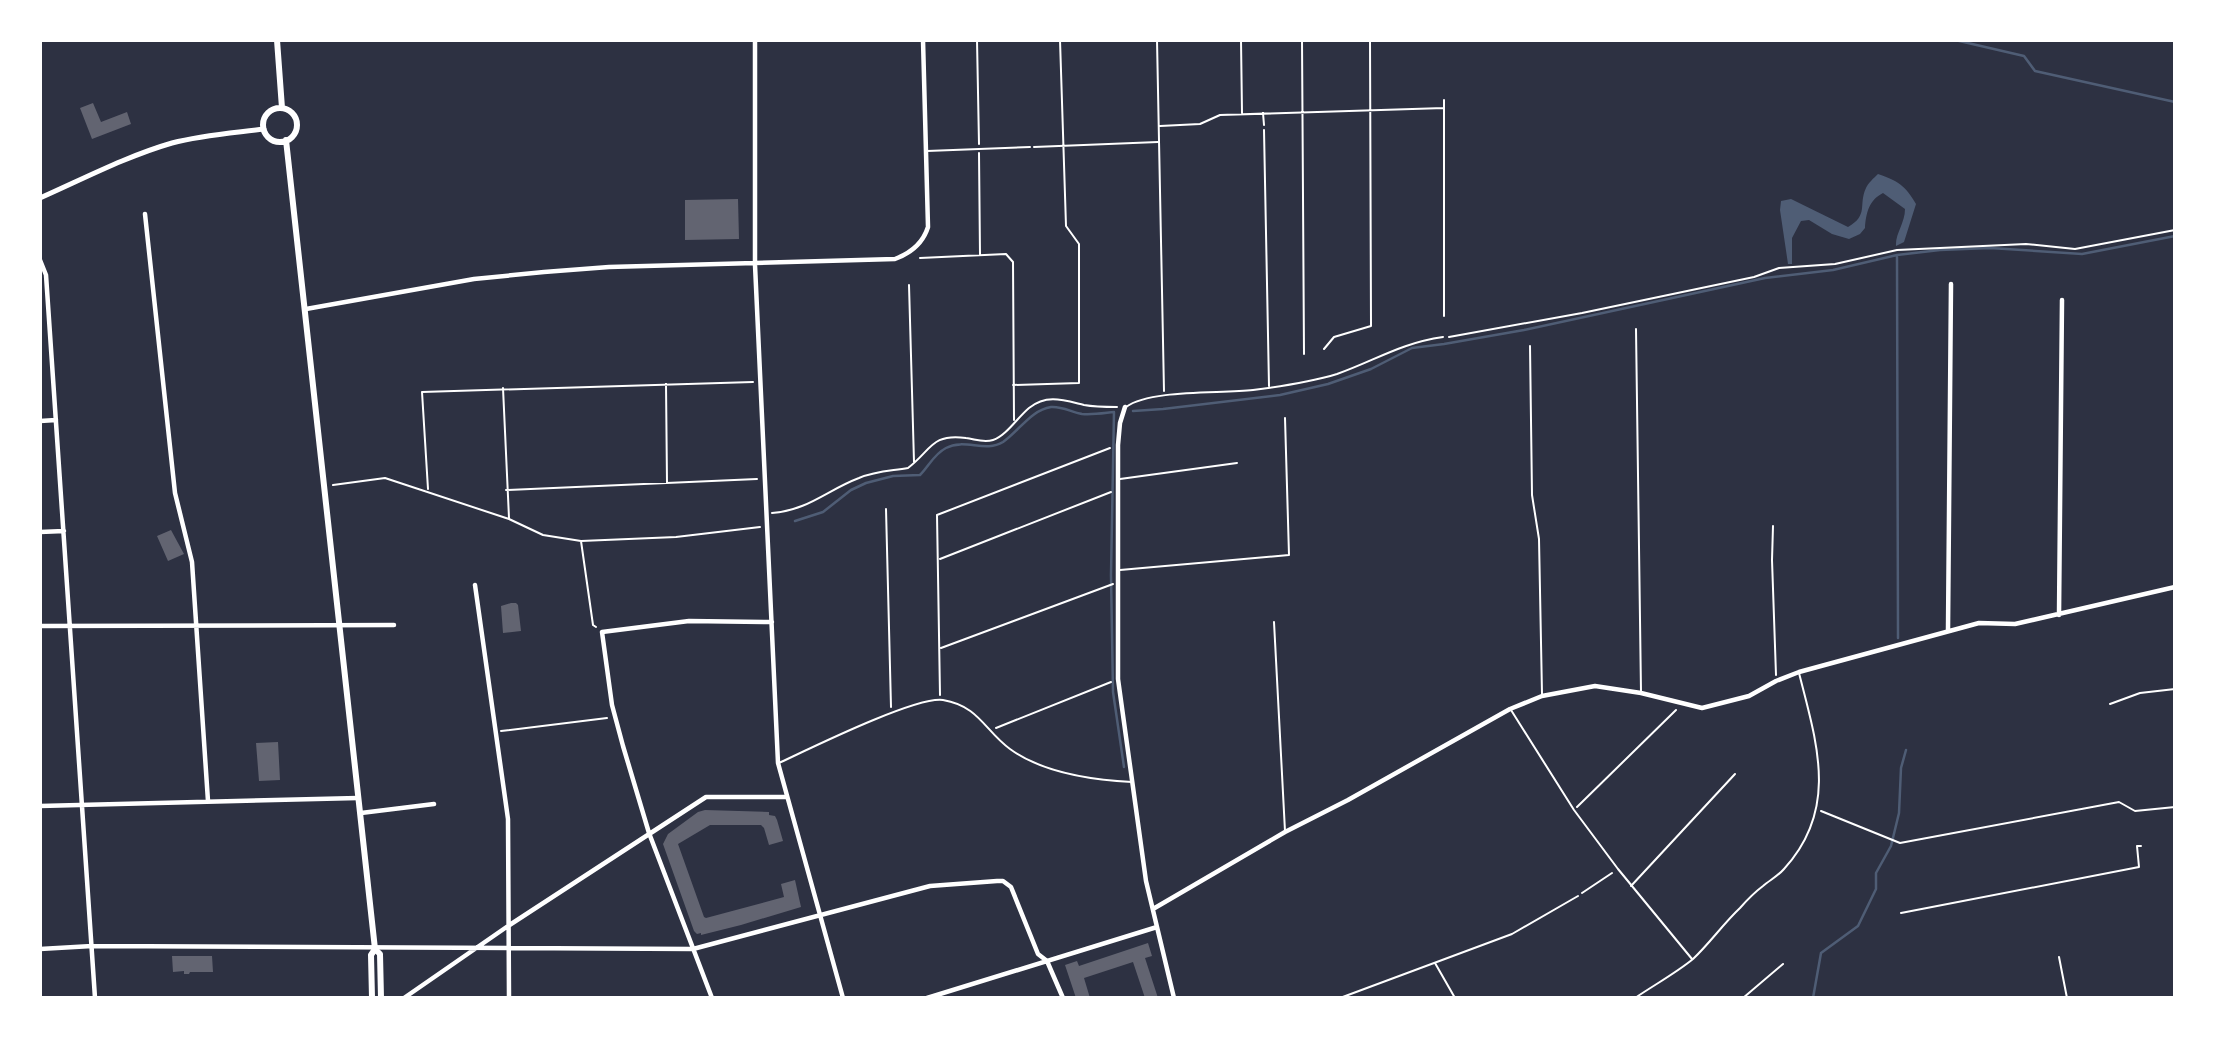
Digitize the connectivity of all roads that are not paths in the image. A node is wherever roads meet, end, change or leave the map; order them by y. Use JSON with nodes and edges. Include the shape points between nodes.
{"nodes":[{"id":1,"x":277,"y":40,"type":"edge"},
{"id":2,"x":755,"y":40,"type":"edge"},
{"id":3,"x":923,"y":40,"type":"edge"},
{"id":4,"x":282,"y":108,"type":"junction"},
{"id":5,"x":264,"y":129,"type":"junction"},
{"id":6,"x":1264,"y":130,"type":"road end"},
{"id":7,"x":286,"y":140,"type":"junction"},
{"id":8,"x":1030,"y":146,"type":"road end"},
{"id":9,"x":926,"y":151,"type":"junction"},
{"id":10,"x":40,"y":198,"type":"edge"},
{"id":11,"x":145,"y":214,"type":"dead end"},
{"id":12,"x":40,"y":260,"type":"edge"},
{"id":13,"x":755,"y":265,"type":"junction"},
{"id":14,"x":1951,"y":284,"type":"dead end"},
{"id":15,"x":2062,"y":300,"type":"dead end"},
{"id":16,"x":306,"y":309,"type":"junction"},
{"id":17,"x":1636,"y":329,"type":"dead end"},
{"id":18,"x":1443,"y":337,"type":"road end"},
{"id":19,"x":1530,"y":346,"type":"dead end"},
{"id":20,"x":1269,"y":386,"type":"junction"},
{"id":21,"x":1125,"y":407,"type":"joint"},
{"id":22,"x":1285,"y":418,"type":"dead end"},
{"id":23,"x":56,"y":420,"type":"junction"},
{"id":24,"x":40,"y":421,"type":"edge"},
{"id":25,"x":1237,"y":463,"type":"dead end"},
{"id":26,"x":1118,"y":479,"type":"junction"},
{"id":27,"x":64,"y":531,"type":"junction"},
{"id":28,"x":40,"y":532,"type":"edge"},
{"id":29,"x":1116,"y":570,"type":"junction"},
{"id":30,"x":475,"y":584,"type":"dead end"},
{"id":31,"x":2175,"y":587,"type":"edge"},
{"id":32,"x":2059,"y":615,"type":"junction"},
{"id":33,"x":772,"y":622,"type":"junction"},
{"id":34,"x":1274,"y":622,"type":"dead end"},
{"id":35,"x":71,"y":625,"type":"junction"},
{"id":36,"x":394,"y":625,"type":"dead end"},
{"id":37,"x":40,"y":626,"type":"edge"},
{"id":38,"x":197,"y":626,"type":"junction"},
{"id":39,"x":340,"y":626,"type":"junction"},
{"id":40,"x":1948,"y":630,"type":"junction"},
{"id":41,"x":1799,"y":672,"type":"junction"},
{"id":42,"x":1641,"y":693,"type":"junction"},
{"id":43,"x":1542,"y":696,"type":"junction"},
{"id":44,"x":1510,"y":709,"type":"junction"},
{"id":45,"x":778,"y":763,"type":"junction"},
{"id":46,"x":1735,"y":774,"type":"dead end"},
{"id":47,"x":1132,"y":782,"type":"junction"},
{"id":48,"x":359,"y":797,"type":"junction"},
{"id":49,"x":786,"y":797,"type":"junction"},
{"id":50,"x":208,"y":801,"type":"junction"},
{"id":51,"x":83,"y":804,"type":"junction"},
{"id":52,"x":434,"y":804,"type":"dead end"},
{"id":53,"x":40,"y":806,"type":"edge"},
{"id":54,"x":360,"y":813,"type":"junction"},
{"id":55,"x":1285,"y":832,"type":"junction"},
{"id":56,"x":649,"y":833,"type":"junction"},
{"id":57,"x":1631,"y":886,"type":"junction"},
{"id":58,"x":1578,"y":896,"type":"road end"},
{"id":59,"x":1153,"y":909,"type":"junction"},
{"id":60,"x":819,"y":914,"type":"junction"},
{"id":61,"x":508,"y":926,"type":"junction"},
{"id":62,"x":1157,"y":927,"type":"junction"},
{"id":63,"x":92,"y":946,"type":"junction"},
{"id":64,"x":508,"y":948,"type":"junction"},
{"id":65,"x":40,"y":949,"type":"edge"},
{"id":66,"x":375,"y":949,"type":"junction"},
{"id":67,"x":474,"y":949,"type":"junction"},
{"id":68,"x":694,"y":949,"type":"junction"},
{"id":69,"x":1692,"y":959,"type":"junction"},
{"id":70,"x":1047,"y":961,"type":"junction"},
{"id":71,"x":1434,"y":962,"type":"junction"},
{"id":72,"x":95,"y":998,"type":"edge"},
{"id":73,"x":372,"y":998,"type":"edge"},
{"id":74,"x":382,"y":998,"type":"edge"},
{"id":75,"x":404,"y":998,"type":"edge"},
{"id":76,"x":509,"y":998,"type":"edge"},
{"id":77,"x":712,"y":998,"type":"edge"},
{"id":78,"x":843,"y":998,"type":"edge"},
{"id":79,"x":927,"y":998,"type":"edge"},
{"id":80,"x":1063,"y":998,"type":"edge"},
{"id":81,"x":1174,"y":998,"type":"edge"},
{"id":82,"x":1340,"y":998,"type":"edge"},
{"id":83,"x":1455,"y":998,"type":"edge"},
{"id":84,"x":1635,"y":998,"type":"edge"}],
"edges":[{"from":1,"to":4,"type":"main road"},
{"from":2,"to":13,"type":"street"},
{"from":3,"to":9,"type":"street"},
{"from":4,"to":5,"type":"main road","via":[[268,114]]},
{"from":4,"to":7,"type":"main road","via":[[292,113],[296,122],[294,133]]},
{"from":5,"to":7,"type":"main road","via":[[272,139]]},
{"from":5,"to":10,"type":"street","via":[[170,144]]},
{"from":6,"to":20,"type":"lane"},
{"from":7,"to":16,"type":"main road"},
{"from":8,"to":9,"type":"lane"},
{"from":9,"to":13,"type":"street","via":[[928,227],[906,255]]},
{"from":11,"to":38,"type":"street","via":[[174,493],[192,562]]},
{"from":12,"to":23,"type":"street","via":[[46,275]]},
{"from":13,"to":16,"type":"street","via":[[544,272],[474,279]]},
{"from":13,"to":33,"type":"street"},
{"from":14,"to":40,"type":"street"},
{"from":15,"to":32,"type":"street"},
{"from":16,"to":39,"type":"main road"},
{"from":17,"to":42,"type":"lane"},
{"from":18,"to":20,"type":"lane","via":[[1396,348],[1334,375]]},
{"from":19,"to":43,"type":"lane"},
{"from":20,"to":21,"type":"lane","via":[[1164,395]]},
{"from":21,"to":26,"type":"street"},
{"from":22,"to":29,"type":"lane","via":[[1289,555]]},
{"from":23,"to":24,"type":"street"},
{"from":23,"to":27,"type":"street"},
{"from":25,"to":26,"type":"lane"},
{"from":26,"to":29,"type":"street"},
{"from":27,"to":28,"type":"street"},
{"from":27,"to":35,"type":"street"},
{"from":29,"to":47,"type":"street","via":[[1118,679]]},
{"from":30,"to":61,"type":"street","via":[[508,819]]},
{"from":31,"to":32,"type":"street"},
{"from":32,"to":40,"type":"street"},
{"from":33,"to":45,"type":"street"},
{"from":33,"to":56,"type":"street","via":[[690,621],[602,632],[614,715]]},
{"from":34,"to":55,"type":"lane"},
{"from":35,"to":37,"type":"street"},
{"from":35,"to":38,"type":"street"},
{"from":35,"to":51,"type":"street"},
{"from":36,"to":39,"type":"street"},
{"from":38,"to":39,"type":"street"},
{"from":38,"to":50,"type":"street"},
{"from":39,"to":48,"type":"main road"},
{"from":40,"to":41,"type":"street"},
{"from":41,"to":42,"type":"street","via":[[1749,696],[1702,708]]},
{"from":41,"to":69,"type":"lane","via":[[1817,756],[1818,810],[1810,832],[1782,872],[1738,909]]},
{"from":42,"to":43,"type":"street","via":[[1595,686]]},
{"from":43,"to":44,"type":"street"},
{"from":44,"to":55,"type":"street"},
{"from":44,"to":57,"type":"lane","via":[[1574,810]]},
{"from":45,"to":47,"type":"lane","via":[[892,713],[940,699],[978,716],[1008,748],[1032,763],[1107,781]]},
{"from":45,"to":49,"type":"street"},
{"from":46,"to":57,"type":"lane"},
{"from":47,"to":59,"type":"street"},
{"from":48,"to":50,"type":"street"},
{"from":48,"to":54,"type":"main road"},
{"from":49,"to":56,"type":"street","via":[[706,797]]},
{"from":49,"to":60,"type":"street"},
{"from":50,"to":51,"type":"street"},
{"from":51,"to":53,"type":"street"},
{"from":51,"to":63,"type":"street"},
{"from":52,"to":54,"type":"street"},
{"from":54,"to":66,"type":"main road"},
{"from":55,"to":59,"type":"street"},
{"from":56,"to":61,"type":"street"},
{"from":56,"to":68,"type":"street"},
{"from":57,"to":69,"type":"lane"},
{"from":58,"to":71,"type":"lane","via":[[1512,933]]},
{"from":59,"to":62,"type":"street"},
{"from":60,"to":68,"type":"street"},
{"from":60,"to":70,"type":"street","via":[[930,886],[997,881],[1009,884],[1038,954]]},
{"from":60,"to":78,"type":"street"},
{"from":61,"to":64,"type":"street"},
{"from":61,"to":67,"type":"street"},
{"from":62,"to":70,"type":"street"},
{"from":62,"to":81,"type":"street"},
{"from":63,"to":65,"type":"street"},
{"from":63,"to":66,"type":"street"},
{"from":63,"to":72,"type":"street"},
{"from":64,"to":67,"type":"street"},
{"from":64,"to":68,"type":"street"},
{"from":64,"to":76,"type":"street"},
{"from":66,"to":67,"type":"street"},
{"from":66,"to":73,"type":"main road","via":[[371,955]]},
{"from":66,"to":74,"type":"main road","via":[[380,954]]},
{"from":67,"to":75,"type":"street"},
{"from":68,"to":77,"type":"street"},
{"from":69,"to":84,"type":"lane"},
{"from":70,"to":79,"type":"street"},
{"from":70,"to":80,"type":"street"},
{"from":71,"to":82,"type":"lane"},
{"from":71,"to":83,"type":"lane"}]}
